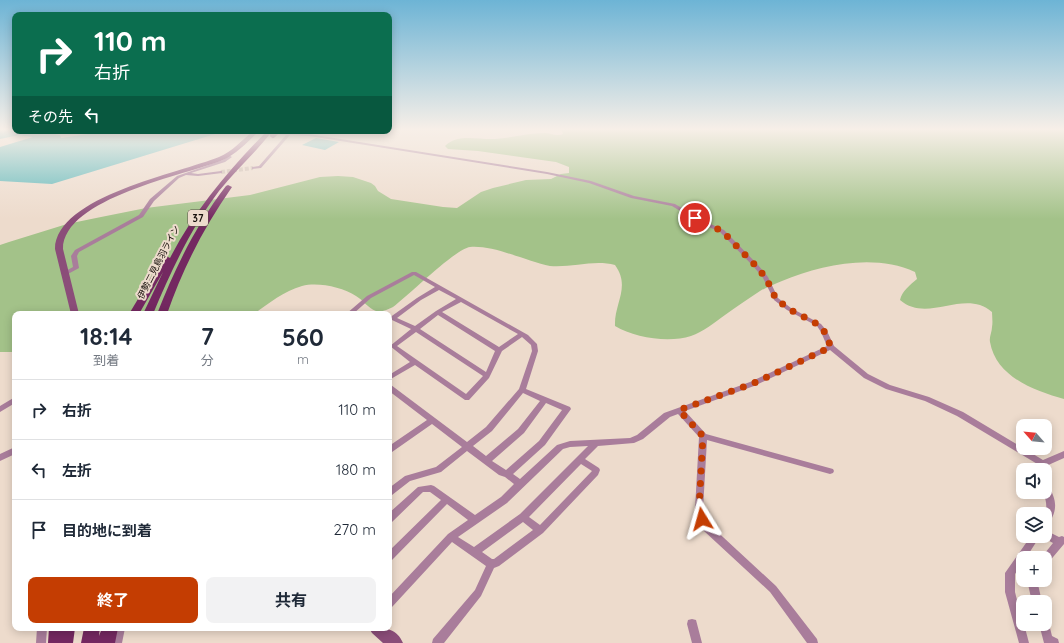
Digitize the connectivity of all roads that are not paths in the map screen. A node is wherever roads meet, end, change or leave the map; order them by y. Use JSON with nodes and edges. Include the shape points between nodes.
{"nodes":[{"id":1,"x":215,"y":159,"type":"edge"},
{"id":2,"x":226,"y":159,"type":"edge"},
{"id":3,"x":245,"y":159,"type":"edge"},
{"id":4,"x":251,"y":159,"type":"edge"},
{"id":5,"x":267,"y":159,"type":"edge"},
{"id":6,"x":464,"y":159,"type":"edge"},
{"id":7,"x":253,"y":168,"type":"tunnel mouth"},
{"id":8,"x":221,"y":172,"type":"tunnel mouth"},
{"id":9,"x":186,"y":174,"type":"junction"},
{"id":10,"x":201,"y":213,"type":"junction"},
{"id":11,"x":183,"y":262,"type":"junction"},
{"id":12,"x":66,"y":274,"type":"junction"},
{"id":13,"x":440,"y":288,"type":"junction"},
{"id":14,"x":461,"y":299,"type":"junction"},
{"id":15,"x":74,"y":311,"type":"edge"},
{"id":16,"x":136,"y":311,"type":"edge"},
{"id":17,"x":149,"y":311,"type":"edge"},
{"id":18,"x":163,"y":311,"type":"edge"},
{"id":19,"x":170,"y":311,"type":"edge"},
{"id":20,"x":353,"y":311,"type":"edge"},
{"id":21,"x":438,"y":312,"type":"junction"},
{"id":22,"x":392,"y":318,"type":"edge"},
{"id":23,"x":392,"y":319,"type":"edge"},
{"id":24,"x":416,"y":329,"type":"junction"},
{"id":25,"x":522,"y":334,"type":"junction"},
{"id":26,"x":831,"y":347,"type":"junction"},
{"id":27,"x":499,"y":350,"type":"junction"},
{"id":28,"x":415,"y":362,"type":"junction"},
{"id":29,"x":392,"y":376,"type":"edge"},
{"id":30,"x":488,"y":376,"type":"junction"},
{"id":31,"x":392,"y":389,"type":"edge"},
{"id":32,"x":522,"y":390,"type":"junction"},
{"id":33,"x":545,"y":400,"type":"junction"},
{"id":34,"x":12,"y":402,"type":"edge"},
{"id":35,"x":0,"y":410,"type":"edge"},
{"id":36,"x":679,"y":410,"type":"junction"},
{"id":37,"x":432,"y":420,"type":"junction"},
{"id":38,"x":703,"y":436,"type":"junction"},
{"id":39,"x":596,"y":443,"type":"junction"},
{"id":40,"x":467,"y":446,"type":"junction"},
{"id":41,"x":392,"y":448,"type":"edge"},
{"id":42,"x":12,"y":452,"type":"edge"},
{"id":43,"x":1064,"y":454,"type":"edge"},
{"id":44,"x":0,"y":458,"type":"edge"},
{"id":45,"x":580,"y":459,"type":"junction"},
{"id":46,"x":486,"y":461,"type":"junction"},
{"id":47,"x":1036,"y":463,"type":"edge"},
{"id":48,"x":1049,"y":463,"type":"edge"},
{"id":49,"x":830,"y":472,"type":"dead end"},
{"id":50,"x":507,"y":474,"type":"junction"},
{"id":51,"x":520,"y":484,"type":"junction"},
{"id":52,"x":392,"y":491,"type":"edge"},
{"id":53,"x":446,"y":500,"type":"junction"},
{"id":54,"x":392,"y":516,"type":"edge"},
{"id":55,"x":523,"y":517,"type":"junction"},
{"id":56,"x":475,"y":520,"type":"junction"},
{"id":57,"x":540,"y":530,"type":"junction"},
{"id":58,"x":1052,"y":536,"type":"edge"},
{"id":59,"x":451,"y":537,"type":"junction"},
{"id":60,"x":1062,"y":540,"type":"edge"},
{"id":61,"x":1031,"y":543,"type":"edge"},
{"id":62,"x":475,"y":552,"type":"junction"},
{"id":63,"x":1052,"y":552,"type":"edge"},
{"id":64,"x":392,"y":554,"type":"edge"},
{"id":65,"x":491,"y":564,"type":"junction"},
{"id":66,"x":392,"y":601,"type":"edge"},
{"id":67,"x":692,"y":624,"type":"dead end"},
{"id":68,"x":42,"y":631,"type":"edge"},
{"id":69,"x":56,"y":631,"type":"edge"},
{"id":70,"x":66,"y":631,"type":"edge"},
{"id":71,"x":92,"y":631,"type":"edge"},
{"id":72,"x":109,"y":631,"type":"edge"},
{"id":73,"x":119,"y":631,"type":"edge"},
{"id":74,"x":381,"y":631,"type":"edge"},
{"id":75,"x":1046,"y":631,"type":"edge"},
{"id":76,"x":41,"y":643,"type":"edge"},
{"id":77,"x":57,"y":643,"type":"edge"},
{"id":78,"x":64,"y":643,"type":"edge"},
{"id":79,"x":90,"y":643,"type":"edge"},
{"id":80,"x":106,"y":643,"type":"edge"},
{"id":81,"x":117,"y":643,"type":"edge"},
{"id":82,"x":395,"y":643,"type":"edge"},
{"id":83,"x":437,"y":643,"type":"edge"},
{"id":84,"x":697,"y":643,"type":"edge"},
{"id":85,"x":814,"y":643,"type":"edge"},
{"id":86,"x":1024,"y":643,"type":"edge"},
{"id":87,"x":1054,"y":643,"type":"edge"}],
"edges":[{"from":1,"to":12,"type":"street","via":[[118,193],[78,214],[63,230],[58,247]]},
{"from":2,"to":9,"type":"street"},
{"from":3,"to":10,"type":"main road","name":"伊勢二見鳥羽ライン","number":"37","via":[[231,172]]},
{"from":4,"to":11,"type":"main road","name":"伊勢二見鳥羽ライン","number":"37","via":[[222,195]]},
{"from":5,"to":7,"type":"street","via":[[260,167]]},
{"from":6,"to":26,"type":"street","via":[[547,172],[590,182],[633,197],[672,205],[722,231],[766,278],[776,299],[819,325]]},
{"from":8,"to":9,"type":"street"},
{"from":9,"to":12,"type":"street","via":[[175,179],[135,219],[77,251],[74,256],[76,268]]},
{"from":10,"to":16,"type":"main road","via":[[177,241]]},
{"from":10,"to":17,"type":"main road","name":"伊勢二見鳥羽ライン","number":"37","via":[[171,263]]},
{"from":11,"to":18,"type":"main road","name":"伊勢二見鳥羽ライン","number":"37"},
{"from":11,"to":19,"type":"main road"},
{"from":12,"to":15,"type":"street"},
{"from":13,"to":14,"type":"street"},
{"from":13,"to":20,"type":"street","via":[[414,273],[369,297]]},
{"from":13,"to":22,"type":"street"},
{"from":14,"to":21,"type":"street"},
{"from":14,"to":25,"type":"street"},
{"from":21,"to":24,"type":"street"},
{"from":21,"to":27,"type":"street"},
{"from":23,"to":24,"type":"street"},
{"from":24,"to":28,"type":"street","via":[[393,346]]},
{"from":24,"to":30,"type":"street"},
{"from":25,"to":27,"type":"street"},
{"from":25,"to":32,"type":"street","via":[[534,344],[535,351]]},
{"from":26,"to":36,"type":"street","via":[[752,384]]},
{"from":26,"to":47,"type":"street","via":[[866,376],[960,414]]},
{"from":27,"to":30,"type":"street"},
{"from":28,"to":29,"type":"street"},
{"from":28,"to":30,"type":"street","via":[[467,398]]},
{"from":31,"to":37,"type":"street"},
{"from":32,"to":33,"type":"street"},
{"from":32,"to":40,"type":"street","via":[[489,429]]},
{"from":33,"to":46,"type":"street","via":[[521,431]]},
{"from":33,"to":50,"type":"street","via":[[567,409],[542,443]]},
{"from":34,"to":35,"type":"street"},
{"from":36,"to":38,"type":"street"},
{"from":36,"to":39,"type":"street","via":[[667,414],[640,437],[631,441]]},
{"from":37,"to":40,"type":"street"},
{"from":37,"to":41,"type":"street"},
{"from":38,"to":49,"type":"street"},
{"from":38,"to":85,"type":"street","via":[[699,509],[702,519],[707,528],[773,589]]},
{"from":39,"to":45,"type":"street"},
{"from":39,"to":51,"type":"street","via":[[560,447]]},
{"from":40,"to":46,"type":"street"},
{"from":40,"to":52,"type":"street","via":[[438,470],[408,478]]},
{"from":42,"to":44,"type":"street"},
{"from":43,"to":48,"type":"street"},
{"from":45,"to":55,"type":"street"},
{"from":45,"to":57,"type":"street","via":[[596,470],[595,473]]},
{"from":46,"to":50,"type":"street"},
{"from":50,"to":51,"type":"street"},
{"from":51,"to":56,"type":"street","via":[[504,500]]},
{"from":53,"to":54,"type":"street","via":[[431,488],[422,489]]},
{"from":53,"to":56,"type":"street"},
{"from":53,"to":64,"type":"street"},
{"from":55,"to":57,"type":"street"},
{"from":55,"to":62,"type":"street"},
{"from":56,"to":59,"type":"street"},
{"from":57,"to":65,"type":"street","via":[[496,563]]},
{"from":58,"to":60,"type":"street"},
{"from":59,"to":62,"type":"street"},
{"from":59,"to":66,"type":"street"},
{"from":60,"to":63,"type":"street"},
{"from":61,"to":86,"type":"street","via":[[1010,573],[1009,584]]},
{"from":62,"to":65,"type":"street"},
{"from":65,"to":83,"type":"street","via":[[478,593]]},
{"from":67,"to":84,"type":"street"},
{"from":68,"to":76,"type":"street"},
{"from":69,"to":77,"type":"main road"},
{"from":70,"to":78,"type":"main road"},
{"from":71,"to":79,"type":"main road"},
{"from":72,"to":80,"type":"main road"},
{"from":73,"to":81,"type":"street"},
{"from":74,"to":82,"type":"street"},
{"from":75,"to":87,"type":"street","via":[[1048,639]]}]}
